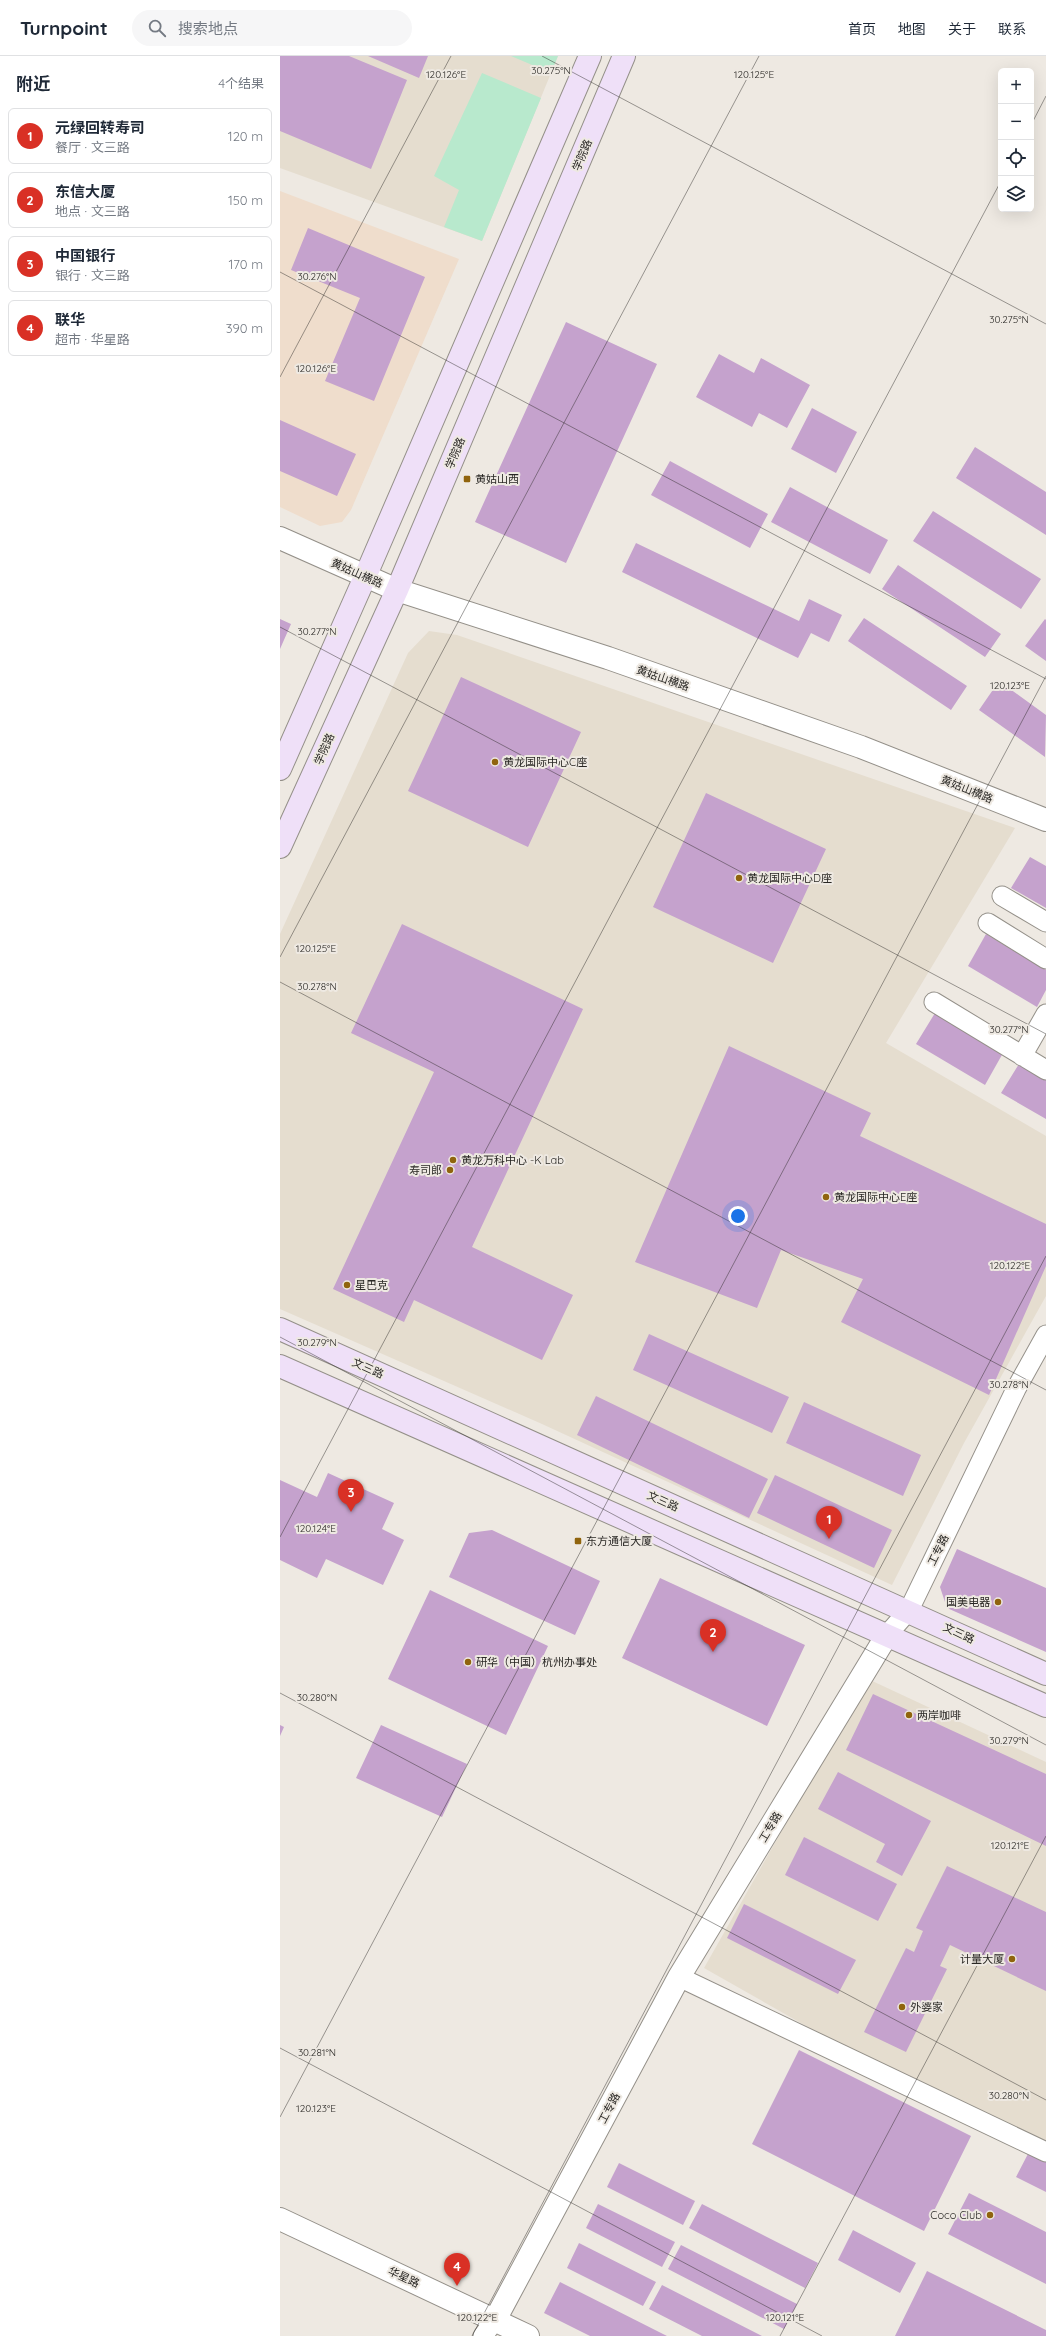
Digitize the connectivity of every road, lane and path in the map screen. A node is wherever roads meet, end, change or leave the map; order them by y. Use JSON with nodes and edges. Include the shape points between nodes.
{"nodes":[{"id":1,"x":590,"y":56,"type":"edge"},
{"id":2,"x":624,"y":56,"type":"edge"},
{"id":3,"x":280,"y":538,"type":"edge"},
{"id":4,"x":365,"y":578,"type":"junction"},
{"id":5,"x":397,"y":590,"type":"junction"},
{"id":6,"x":280,"y":769,"type":"edge"},
{"id":7,"x":1046,"y":820,"type":"edge"},
{"id":8,"x":280,"y":847,"type":"edge"},
{"id":9,"x":1002,"y":896,"type":"dead end"},
{"id":10,"x":1046,"y":922,"type":"edge"},
{"id":11,"x":988,"y":923,"type":"dead end"},
{"id":12,"x":1046,"y":958,"type":"edge"},
{"id":13,"x":934,"y":1002,"type":"dead end"},
{"id":14,"x":1046,"y":1014,"type":"edge"},
{"id":15,"x":1022,"y":1056,"type":"junction"},
{"id":16,"x":1046,"y":1070,"type":"edge"},
{"id":17,"x":280,"y":1329,"type":"edge"},
{"id":18,"x":1046,"y":1335,"type":"edge"},
{"id":19,"x":280,"y":1366,"type":"edge"},
{"id":20,"x":909,"y":1610,"type":"junction"},
{"id":21,"x":887,"y":1635,"type":"junction"},
{"id":22,"x":1046,"y":1674,"type":"edge"},
{"id":23,"x":1046,"y":1706,"type":"edge"},
{"id":24,"x":679,"y":1977,"type":"junction"},
{"id":25,"x":1046,"y":2152,"type":"edge"},
{"id":26,"x":280,"y":2220,"type":"edge"},
{"id":27,"x":489,"y":2328,"type":"edge"},
{"id":28,"x":528,"y":2336,"type":"edge"}],
"edges":[{"from":1,"to":4,"type":"main road"},
{"from":2,"to":5,"type":"main road","name":"学院路"},
{"from":3,"to":4,"type":"street","name":"黄姑山横路"},
{"from":4,"to":5,"type":"street","name":"黄姑山横路"},
{"from":4,"to":6,"type":"main road"},
{"from":5,"to":7,"type":"street","name":"黄姑山横路","via":[[608,658],[846,742]]},
{"from":5,"to":8,"type":"main road","name":"学院路"},
{"from":9,"to":10,"type":"street"},
{"from":11,"to":12,"type":"street"},
{"from":13,"to":15,"type":"street"},
{"from":14,"to":15,"type":"street"},
{"from":15,"to":16,"type":"street"},
{"from":17,"to":20,"type":"main road","name":"文三路"},
{"from":18,"to":20,"type":"street","name":"工专路","via":[[1016,1389]]},
{"from":19,"to":21,"type":"main road"},
{"from":20,"to":21,"type":"street","name":"工专路"},
{"from":20,"to":22,"type":"main road","name":"文三路"},
{"from":21,"to":23,"type":"main road"},
{"from":21,"to":24,"type":"street","name":"工专路"},
{"from":24,"to":25,"type":"street"},
{"from":24,"to":27,"type":"street","name":"工专路"},
{"from":26,"to":27,"type":"street","name":"华星路"},
{"from":27,"to":28,"type":"street","name":"华星路"}]}
